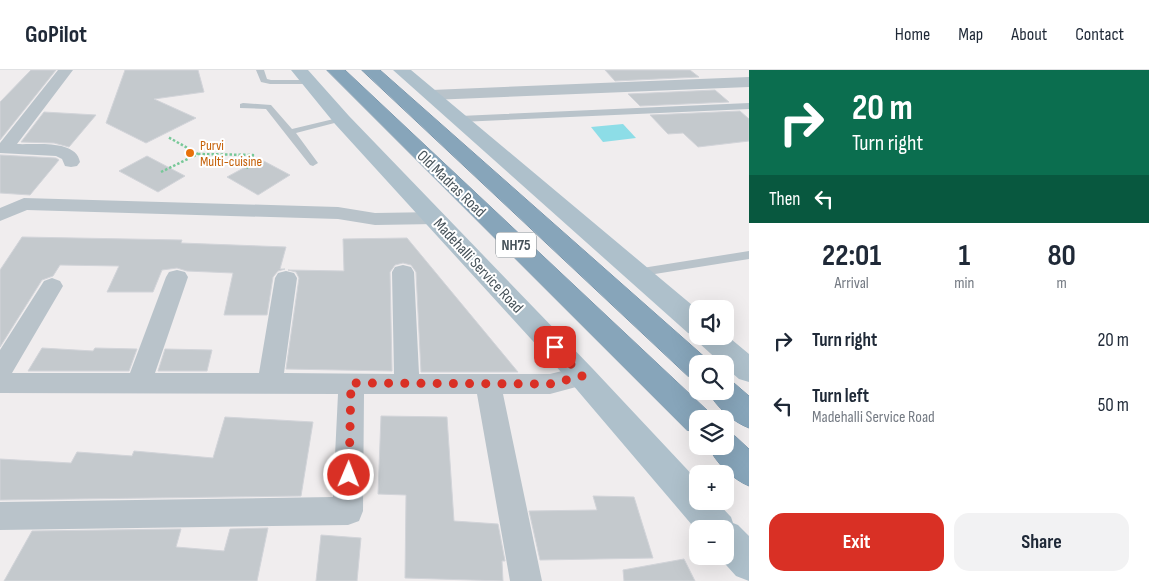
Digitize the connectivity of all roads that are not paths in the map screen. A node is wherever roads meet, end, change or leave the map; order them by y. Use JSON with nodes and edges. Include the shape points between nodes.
{"nodes":[{"id":1,"x":66,"y":70,"type":"edge"},
{"id":2,"x":260,"y":70,"type":"edge"},
{"id":3,"x":335,"y":70,"type":"edge"},
{"id":4,"x":370,"y":70,"type":"edge"},
{"id":5,"x":401,"y":70,"type":"edge"},
{"id":6,"x":304,"y":76,"type":"edge"},
{"id":7,"x":749,"y":82,"type":"edge"},
{"id":8,"x":431,"y":95,"type":"junction"},
{"id":9,"x":243,"y":106,"type":"dead end"},
{"id":10,"x":749,"y":106,"type":"edge"},
{"id":11,"x":460,"y":119,"type":"junction"},
{"id":12,"x":342,"y":120,"type":"junction"},
{"id":13,"x":290,"y":132,"type":"junction"},
{"id":14,"x":2,"y":148,"type":"edge"},
{"id":15,"x":71,"y":162,"type":"dead end"},
{"id":16,"x":313,"y":163,"type":"dead end"},
{"id":17,"x":0,"y":214,"type":"edge"},
{"id":18,"x":436,"y":218,"type":"junction"},
{"id":19,"x":749,"y":255,"type":"edge"},
{"id":20,"x":403,"y":272,"type":"dead end"},
{"id":21,"x":636,"y":273,"type":"junction"},
{"id":22,"x":177,"y":277,"type":"dead end"},
{"id":23,"x":286,"y":278,"type":"dead end"},
{"id":24,"x":52,"y":286,"type":"dead end"},
{"id":25,"x":689,"y":318,"type":"edge"},
{"id":26,"x":719,"y":345,"type":"edge"},
{"id":27,"x":689,"y":360,"type":"edge"},
{"id":28,"x":0,"y":371,"type":"edge"},
{"id":29,"x":749,"y":371,"type":"edge"},
{"id":30,"x":582,"y":376,"type":"junction"},
{"id":31,"x":0,"y":383,"type":"edge"},
{"id":32,"x":139,"y":383,"type":"junction"},
{"id":33,"x":270,"y":383,"type":"junction"},
{"id":34,"x":351,"y":383,"type":"junction"},
{"id":35,"x":407,"y":384,"type":"junction"},
{"id":36,"x":488,"y":384,"type":"junction"},
{"id":37,"x":732,"y":400,"type":"edge"},
{"id":38,"x":689,"y":412,"type":"edge"},
{"id":39,"x":749,"y":415,"type":"edge"},
{"id":40,"x":733,"y":455,"type":"edge"},
{"id":41,"x":749,"y":471,"type":"edge"},
{"id":42,"x":0,"y":516,"type":"edge"},
{"id":43,"x":710,"y":520,"type":"edge"},
{"id":44,"x":734,"y":547,"type":"edge"},
{"id":45,"x":749,"y":563,"type":"edge"},
{"id":46,"x":526,"y":581,"type":"edge"}],
"edges":[{"from":1,"to":14,"type":"street"},
{"from":2,"to":6,"type":"lane","via":[[264,80],[270,82]]},
{"from":3,"to":38,"type":"highway","name":"Old Madras Road","number":"NH75"},
{"from":4,"to":27,"type":"highway","name":"Old Madras Road","number":"NH75"},
{"from":5,"to":8,"type":"main road"},
{"from":6,"to":12,"type":"main road","name":"Madehalli Service Road"},
{"from":7,"to":8,"type":"street"},
{"from":8,"to":11,"type":"main road"},
{"from":9,"to":13,"type":"lane","via":[[268,107]]},
{"from":10,"to":11,"type":"lane"},
{"from":11,"to":21,"type":"main road"},
{"from":12,"to":13,"type":"lane"},
{"from":12,"to":18,"type":"main road","name":"Madehalli Service Road"},
{"from":13,"to":16,"type":"lane"},
{"from":14,"to":15,"type":"street","via":[[59,151],[70,156]]},
{"from":17,"to":18,"type":"street","via":[[24,204],[44,204],[338,213],[375,219]]},
{"from":18,"to":30,"type":"main road","name":"Madehalli Service Road"},
{"from":19,"to":21,"type":"lane"},
{"from":20,"to":35,"type":"street"},
{"from":21,"to":25,"type":"main road"},
{"from":22,"to":32,"type":"street"},
{"from":23,"to":33,"type":"street"},
{"from":24,"to":28,"type":"street"},
{"from":26,"to":29,"type":"main road"},
{"from":30,"to":36,"type":"street","via":[[550,384]]},
{"from":30,"to":43,"type":"main road","name":"Madehalli Service Road"},
{"from":31,"to":32,"type":"street"},
{"from":32,"to":33,"type":"street"},
{"from":33,"to":34,"type":"street"},
{"from":34,"to":35,"type":"street"},
{"from":34,"to":42,"type":"street","via":[[348,511]]},
{"from":35,"to":36,"type":"street"},
{"from":36,"to":46,"type":"street"},
{"from":37,"to":39,"type":"highway"},
{"from":40,"to":41,"type":"highway"},
{"from":44,"to":45,"type":"main road"}]}
